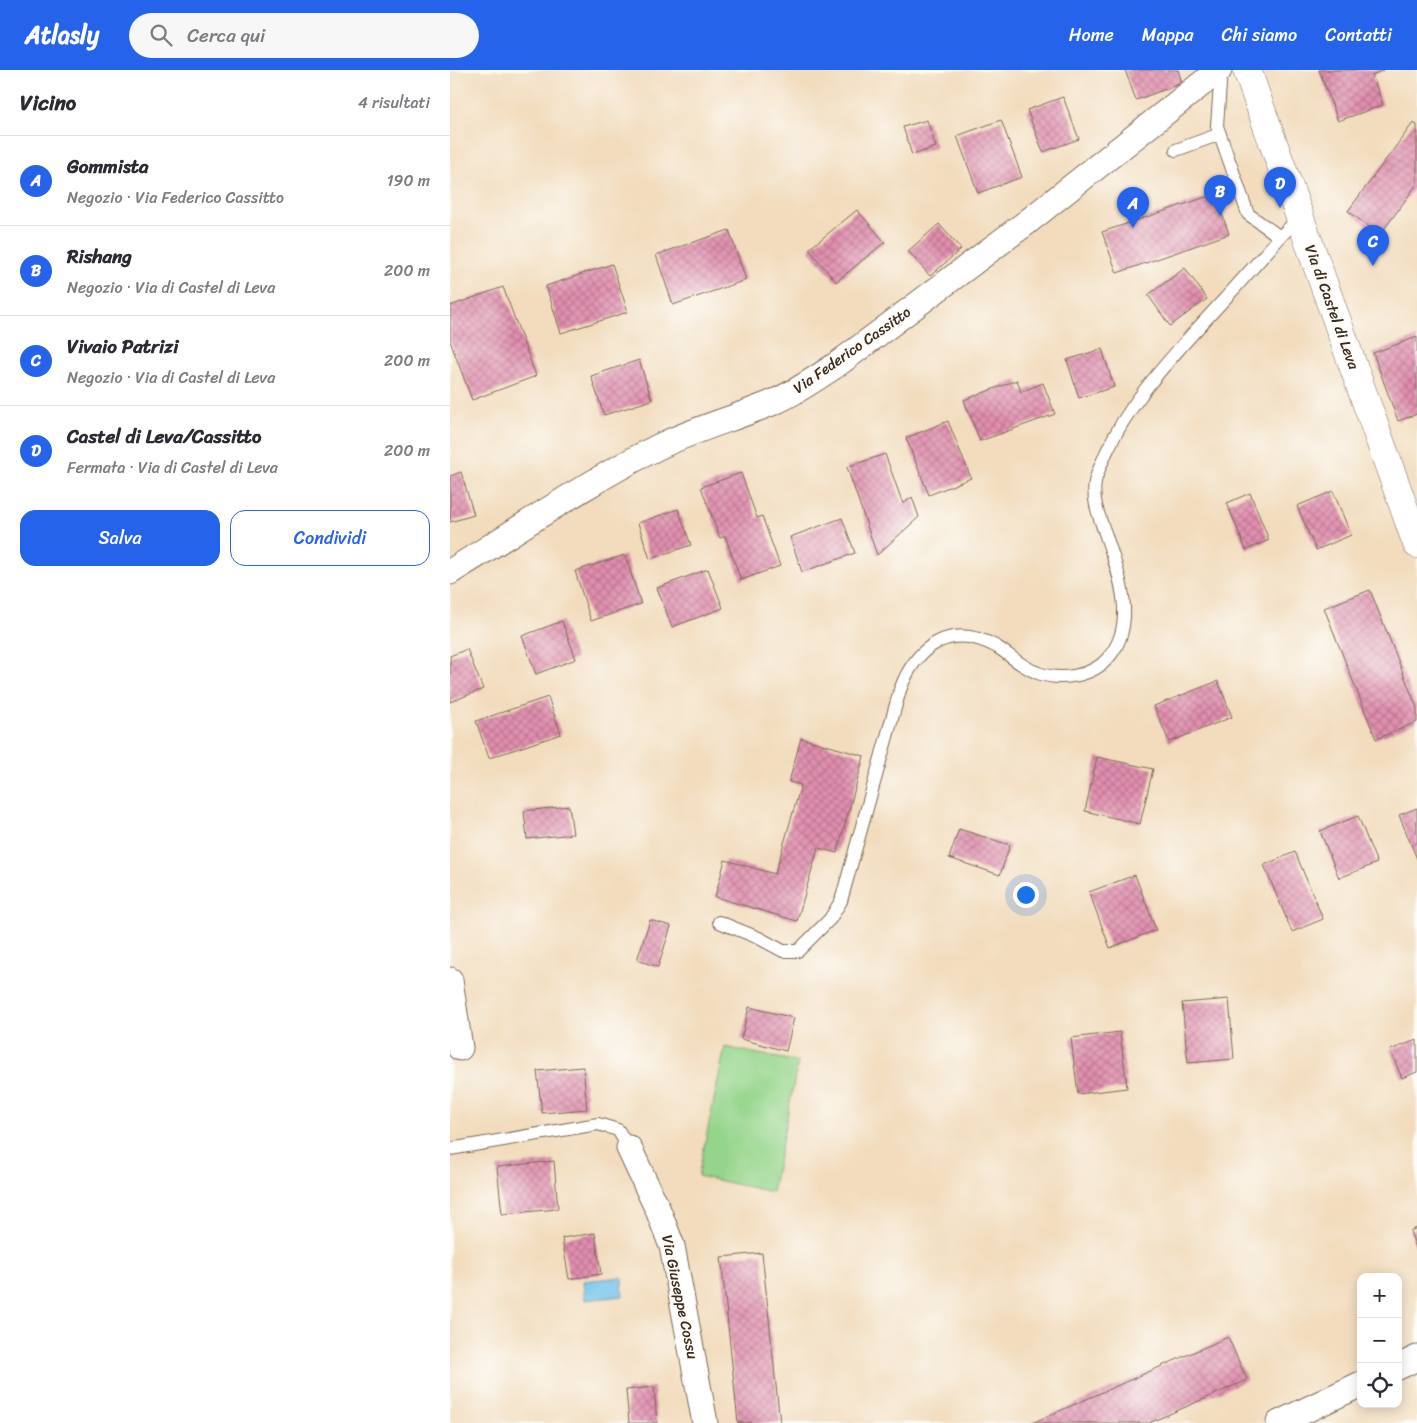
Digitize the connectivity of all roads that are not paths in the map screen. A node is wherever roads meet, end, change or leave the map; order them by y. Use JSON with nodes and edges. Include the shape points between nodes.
{"nodes":[{"id":1,"x":1220,"y":70,"type":"edge"},
{"id":2,"x":1247,"y":70,"type":"edge"},
{"id":3,"x":1220,"y":134,"type":"junction"},
{"id":4,"x":1176,"y":150,"type":"dead end"},
{"id":5,"x":1300,"y":217,"type":"junction"},
{"id":6,"x":1280,"y":237,"type":"junction"},
{"id":7,"x":1417,"y":544,"type":"edge"},
{"id":8,"x":450,"y":572,"type":"edge"},
{"id":9,"x":719,"y":922,"type":"dead end"},
{"id":10,"x":450,"y":980,"type":"edge"},
{"id":11,"x":460,"y":1048,"type":"dead end"},
{"id":12,"x":628,"y":1148,"type":"joint"},
{"id":13,"x":450,"y":1149,"type":"edge"},
{"id":14,"x":1417,"y":1358,"type":"edge"},
{"id":15,"x":1402,"y":1364,"type":"edge"},
{"id":16,"x":1357,"y":1386,"type":"edge"},
{"id":17,"x":705,"y":1423,"type":"edge"},
{"id":18,"x":1279,"y":1423,"type":"edge"}],
"edges":[{"from":1,"to":3,"type":"lane","via":[[1217,113]]},
{"from":1,"to":8,"type":"street","name":"Via Federico Cassitto","via":[[1026,223],[814,380],[775,401],[697,430],[638,457]]},
{"from":2,"to":5,"type":"street","name":"Via di Castel di Leva"},
{"from":3,"to":4,"type":"lane"},
{"from":3,"to":6,"type":"lane","via":[[1248,214]]},
{"from":5,"to":6,"type":"lane"},
{"from":5,"to":7,"type":"street","name":"Via di Castel di Leva"},
{"from":6,"to":9,"type":"lane","via":[[1140,394],[1119,427],[1101,466],[1094,504],[1119,574],[1124,609],[1121,636],[1108,659],[1089,672],[1049,676],[1030,670],[990,644],[972,638],[954,636],[929,646],[904,681],[841,901],[830,919],[798,951],[784,950]]},
{"from":10,"to":11,"type":"street"},
{"from":12,"to":13,"type":"lane","via":[[618,1130],[598,1124]]},
{"from":12,"to":17,"type":"street","name":"Via Giuseppe Cossu","via":[[672,1246]]},
{"from":14,"to":15,"type":"street"},
{"from":16,"to":18,"type":"street"}]}
